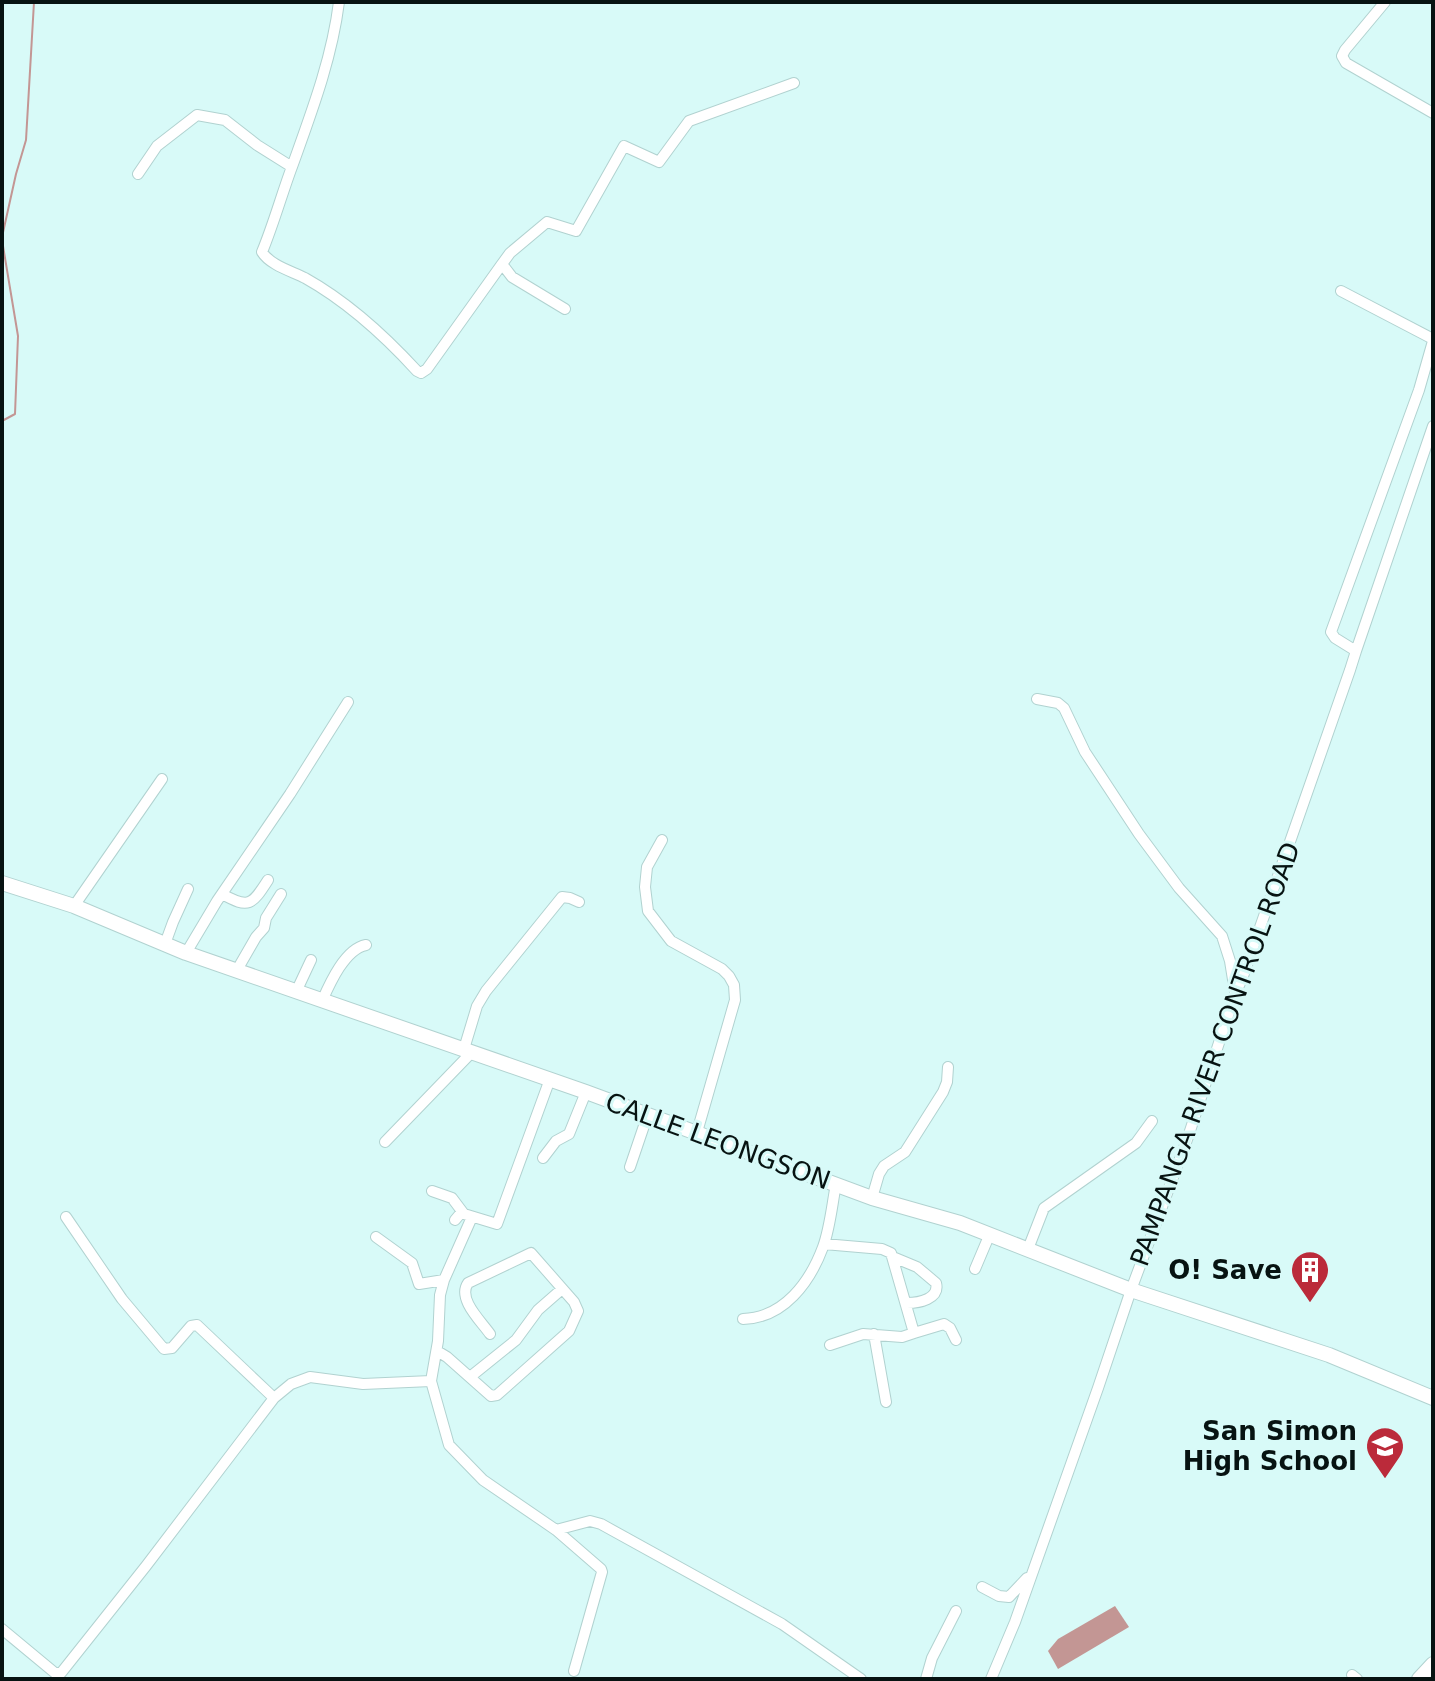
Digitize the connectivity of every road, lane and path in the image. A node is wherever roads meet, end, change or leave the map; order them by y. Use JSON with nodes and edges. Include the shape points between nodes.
{"nodes":[{"id":1,"x":339,"y":2,"type":"edge"},
{"id":2,"x":1385,"y":2,"type":"edge"},
{"id":3,"x":794,"y":83,"type":"dead end"},
{"id":4,"x":1433,"y":113,"type":"edge"},
{"id":5,"x":292,"y":167,"type":"junction"},
{"id":6,"x":138,"y":174,"type":"dead end"},
{"id":7,"x":502,"y":264,"type":"junction"},
{"id":8,"x":1341,"y":291,"type":"dead end"},
{"id":9,"x":565,"y":309,"type":"dead end"},
{"id":10,"x":1433,"y":340,"type":"edge"},
{"id":11,"x":1433,"y":426,"type":"edge"},
{"id":12,"x":1356,"y":651,"type":"junction"},
{"id":13,"x":1037,"y":699,"type":"dead end"},
{"id":14,"x":348,"y":702,"type":"dead end"},
{"id":15,"x":162,"y":779,"type":"dead end"},
{"id":16,"x":662,"y":840,"type":"dead end"},
{"id":17,"x":268,"y":880,"type":"dead end"},
{"id":18,"x":2,"y":883,"type":"edge"},
{"id":19,"x":188,"y":889,"type":"dead end"},
{"id":20,"x":222,"y":894,"type":"junction"},
{"id":21,"x":281,"y":894,"type":"dead end"},
{"id":22,"x":579,"y":902,"type":"dead end"},
{"id":23,"x":74,"y":906,"type":"junction"},
{"id":24,"x":165,"y":944,"type":"junction"},
{"id":25,"x":366,"y":945,"type":"dead end"},
{"id":26,"x":186,"y":953,"type":"junction"},
{"id":27,"x":311,"y":960,"type":"dead end"},
{"id":28,"x":237,"y":970,"type":"junction"},
{"id":29,"x":296,"y":992,"type":"junction"},
{"id":30,"x":1235,"y":994,"type":"junction"},
{"id":31,"x":322,"y":1001,"type":"junction"},
{"id":32,"x":468,"y":1050,"type":"junction"},
{"id":33,"x":948,"y":1067,"type":"dead end"},
{"id":34,"x":550,"y":1079,"type":"junction"},
{"id":35,"x":586,"y":1092,"type":"junction"},
{"id":36,"x":648,"y":1114,"type":"junction"},
{"id":37,"x":1152,"y":1121,"type":"dead end"},
{"id":38,"x":697,"y":1132,"type":"junction"},
{"id":39,"x":385,"y":1142,"type":"dead end"},
{"id":40,"x":543,"y":1158,"type":"dead end"},
{"id":41,"x":630,"y":1167,"type":"dead end"},
{"id":42,"x":836,"y":1184,"type":"junction"},
{"id":43,"x":432,"y":1191,"type":"dead end"},
{"id":44,"x":872,"y":1198,"type":"junction"},
{"id":45,"x":66,"y":1217,"type":"dead end"},
{"id":46,"x":463,"y":1217,"type":"junction"},
{"id":47,"x":989,"y":1236,"type":"junction"},
{"id":48,"x":376,"y":1237,"type":"dead end"},
{"id":49,"x":824,"y":1244,"type":"junction"},
{"id":50,"x":1028,"y":1249,"type":"junction"},
{"id":51,"x":893,"y":1257,"type":"junction"},
{"id":52,"x":975,"y":1269,"type":"dead end"},
{"id":53,"x":443,"y":1283,"type":"junction"},
{"id":54,"x":562,"y":1289,"type":"junction"},
{"id":55,"x":1131,"y":1290,"type":"junction"},
{"id":56,"x":464,"y":1291,"type":"junction"},
{"id":57,"x":907,"y":1303,"type":"junction"},
{"id":58,"x":743,"y":1319,"type":"dead end"},
{"id":59,"x":914,"y":1333,"type":"junction"},
{"id":60,"x":490,"y":1334,"type":"dead end"},
{"id":61,"x":874,"y":1334,"type":"junction"},
{"id":62,"x":956,"y":1340,"type":"dead end"},
{"id":63,"x":830,"y":1345,"type":"dead end"},
{"id":64,"x":437,"y":1351,"type":"junction"},
{"id":65,"x":470,"y":1377,"type":"junction"},
{"id":66,"x":431,"y":1381,"type":"junction"},
{"id":67,"x":274,"y":1398,"type":"junction"},
{"id":68,"x":1433,"y":1398,"type":"edge"},
{"id":69,"x":886,"y":1402,"type":"dead end"},
{"id":70,"x":556,"y":1530,"type":"junction"},
{"id":71,"x":1029,"y":1579,"type":"junction"},
{"id":72,"x":982,"y":1587,"type":"dead end"},
{"id":73,"x":956,"y":1611,"type":"dead end"},
{"id":74,"x":2,"y":1629,"type":"edge"},
{"id":75,"x":1433,"y":1664,"type":"edge"},
{"id":76,"x":574,"y":1671,"type":"dead end"},
{"id":77,"x":861,"y":1679,"type":"edge"},
{"id":78,"x":926,"y":1679,"type":"edge"},
{"id":79,"x":991,"y":1679,"type":"edge"},
{"id":80,"x":1419,"y":1679,"type":"edge"}],
"edges":[{"from":1,"to":5,"type":"street","via":[[316,104]]},
{"from":2,"to":4,"type":"street","via":[[1345,50],[1343,60]]},
{"from":3,"to":7,"type":"street","via":[[689,121],[659,162],[624,146],[576,231],[547,222]]},
{"from":5,"to":6,"type":"street","via":[[225,120],[197,115],[157,146]]},
{"from":5,"to":7,"type":"street","via":[[263,255],[359,314],[421,373]]},
{"from":7,"to":9,"type":"street","via":[[512,277]]},
{"from":8,"to":10,"type":"street"},
{"from":10,"to":12,"type":"street","via":[[1331,632]]},
{"from":11,"to":12,"type":"street","name":"PAMPANGA RIVER CONTROL ROAD"},
{"from":12,"to":30,"type":"street","name":"PAMPANGA RIVER CONTROL ROAD"},
{"from":13,"to":30,"type":"street","via":[[1064,708],[1085,752],[1139,834],[1222,936]]},
{"from":14,"to":20,"type":"street"},
{"from":15,"to":23,"type":"street"},
{"from":16,"to":38,"type":"street","via":[[647,867],[648,911],[671,941],[722,969],[735,993]]},
{"from":17,"to":20,"type":"street","via":[[248,904]]},
{"from":18,"to":23,"type":"main road","name":"CALLE LEONGSON"},
{"from":19,"to":24,"type":"street"},
{"from":20,"to":26,"type":"street"},
{"from":21,"to":28,"type":"street"},
{"from":22,"to":32,"type":"street","via":[[562,897],[486,991],[477,1006]]},
{"from":23,"to":24,"type":"main road","name":"CALLE LEONGSON"},
{"from":24,"to":26,"type":"main road","name":"CALLE LEONGSON"},
{"from":25,"to":31,"type":"street","via":[[351,953]]},
{"from":26,"to":28,"type":"main road","name":"CALLE LEONGSON"},
{"from":27,"to":29,"type":"street"},
{"from":28,"to":29,"type":"main road","name":"CALLE LEONGSON"},
{"from":29,"to":31,"type":"main road","name":"CALLE LEONGSON"},
{"from":30,"to":55,"type":"street","name":"PAMPANGA RIVER CONTROL ROAD"},
{"from":31,"to":32,"type":"main road","name":"CALLE LEONGSON"},
{"from":32,"to":34,"type":"main road","name":"CALLE LEONGSON"},
{"from":32,"to":39,"type":"street"},
{"from":33,"to":44,"type":"street","via":[[943,1092],[905,1152],[884,1166]]},
{"from":34,"to":35,"type":"main road","name":"CALLE LEONGSON"},
{"from":34,"to":46,"type":"street","via":[[497,1224]]},
{"from":35,"to":36,"type":"main road","name":"CALLE LEONGSON"},
{"from":35,"to":40,"type":"street","via":[[569,1134]]},
{"from":36,"to":38,"type":"main road","name":"CALLE LEONGSON"},
{"from":36,"to":41,"type":"street"},
{"from":37,"to":50,"type":"street","via":[[1136,1143],[1044,1208]]},
{"from":38,"to":42,"type":"main road","name":"CALLE LEONGSON"},
{"from":42,"to":44,"type":"main road","name":"CALLE LEONGSON"},
{"from":42,"to":49,"type":"street"},
{"from":43,"to":46,"type":"street","via":[[452,1198]]},
{"from":44,"to":47,"type":"main road","name":"CALLE LEONGSON"},
{"from":45,"to":67,"type":"street","via":[[164,1349],[197,1325]]},
{"from":46,"to":53,"type":"street"},
{"from":47,"to":50,"type":"main road","name":"CALLE LEONGSON"},
{"from":47,"to":52,"type":"street"},
{"from":48,"to":53,"type":"street","via":[[414,1265],[419,1284]]},
{"from":49,"to":51,"type":"street","via":[[882,1249]]},
{"from":49,"to":58,"type":"street","via":[[811,1274],[788,1301],[769,1315]]},
{"from":50,"to":55,"type":"main road","name":"CALLE LEONGSON"},
{"from":51,"to":57,"type":"street"},
{"from":51,"to":57,"type":"street","via":[[936,1283],[932,1297]]},
{"from":53,"to":56,"type":"street"},
{"from":53,"to":64,"type":"street"},
{"from":54,"to":56,"type":"street","via":[[531,1253],[468,1283]]},
{"from":54,"to":65,"type":"street","via":[[516,1340]]},
{"from":54,"to":65,"type":"street","via":[[578,1311],[569,1331],[497,1395],[491,1396]]},
{"from":55,"to":68,"type":"main road","name":"CALLE LEONGSON","via":[[1329,1355]]},
{"from":55,"to":71,"type":"street","name":"PAMPANGA RIVER CONTROL ROAD"},
{"from":56,"to":60,"type":"street"},
{"from":57,"to":59,"type":"street"},
{"from":59,"to":61,"type":"street"},
{"from":59,"to":62,"type":"street","via":[[944,1324]]},
{"from":61,"to":63,"type":"street"},
{"from":61,"to":69,"type":"street"},
{"from":64,"to":65,"type":"street"},
{"from":64,"to":66,"type":"street"},
{"from":66,"to":67,"type":"street","via":[[363,1384],[310,1377]]},
{"from":66,"to":70,"type":"street","via":[[449,1445],[483,1480]]},
{"from":67,"to":74,"type":"street","via":[[61,1673]]},
{"from":70,"to":76,"type":"street","via":[[602,1572]]},
{"from":70,"to":77,"type":"street","via":[[590,1521],[601,1524],[782,1624]]},
{"from":71,"to":72,"type":"street","via":[[1004,1598]]},
{"from":71,"to":79,"type":"street","name":"PAMPANGA RIVER CONTROL ROAD"},
{"from":73,"to":78,"type":"street"},
{"from":75,"to":80,"type":"main road"}]}
